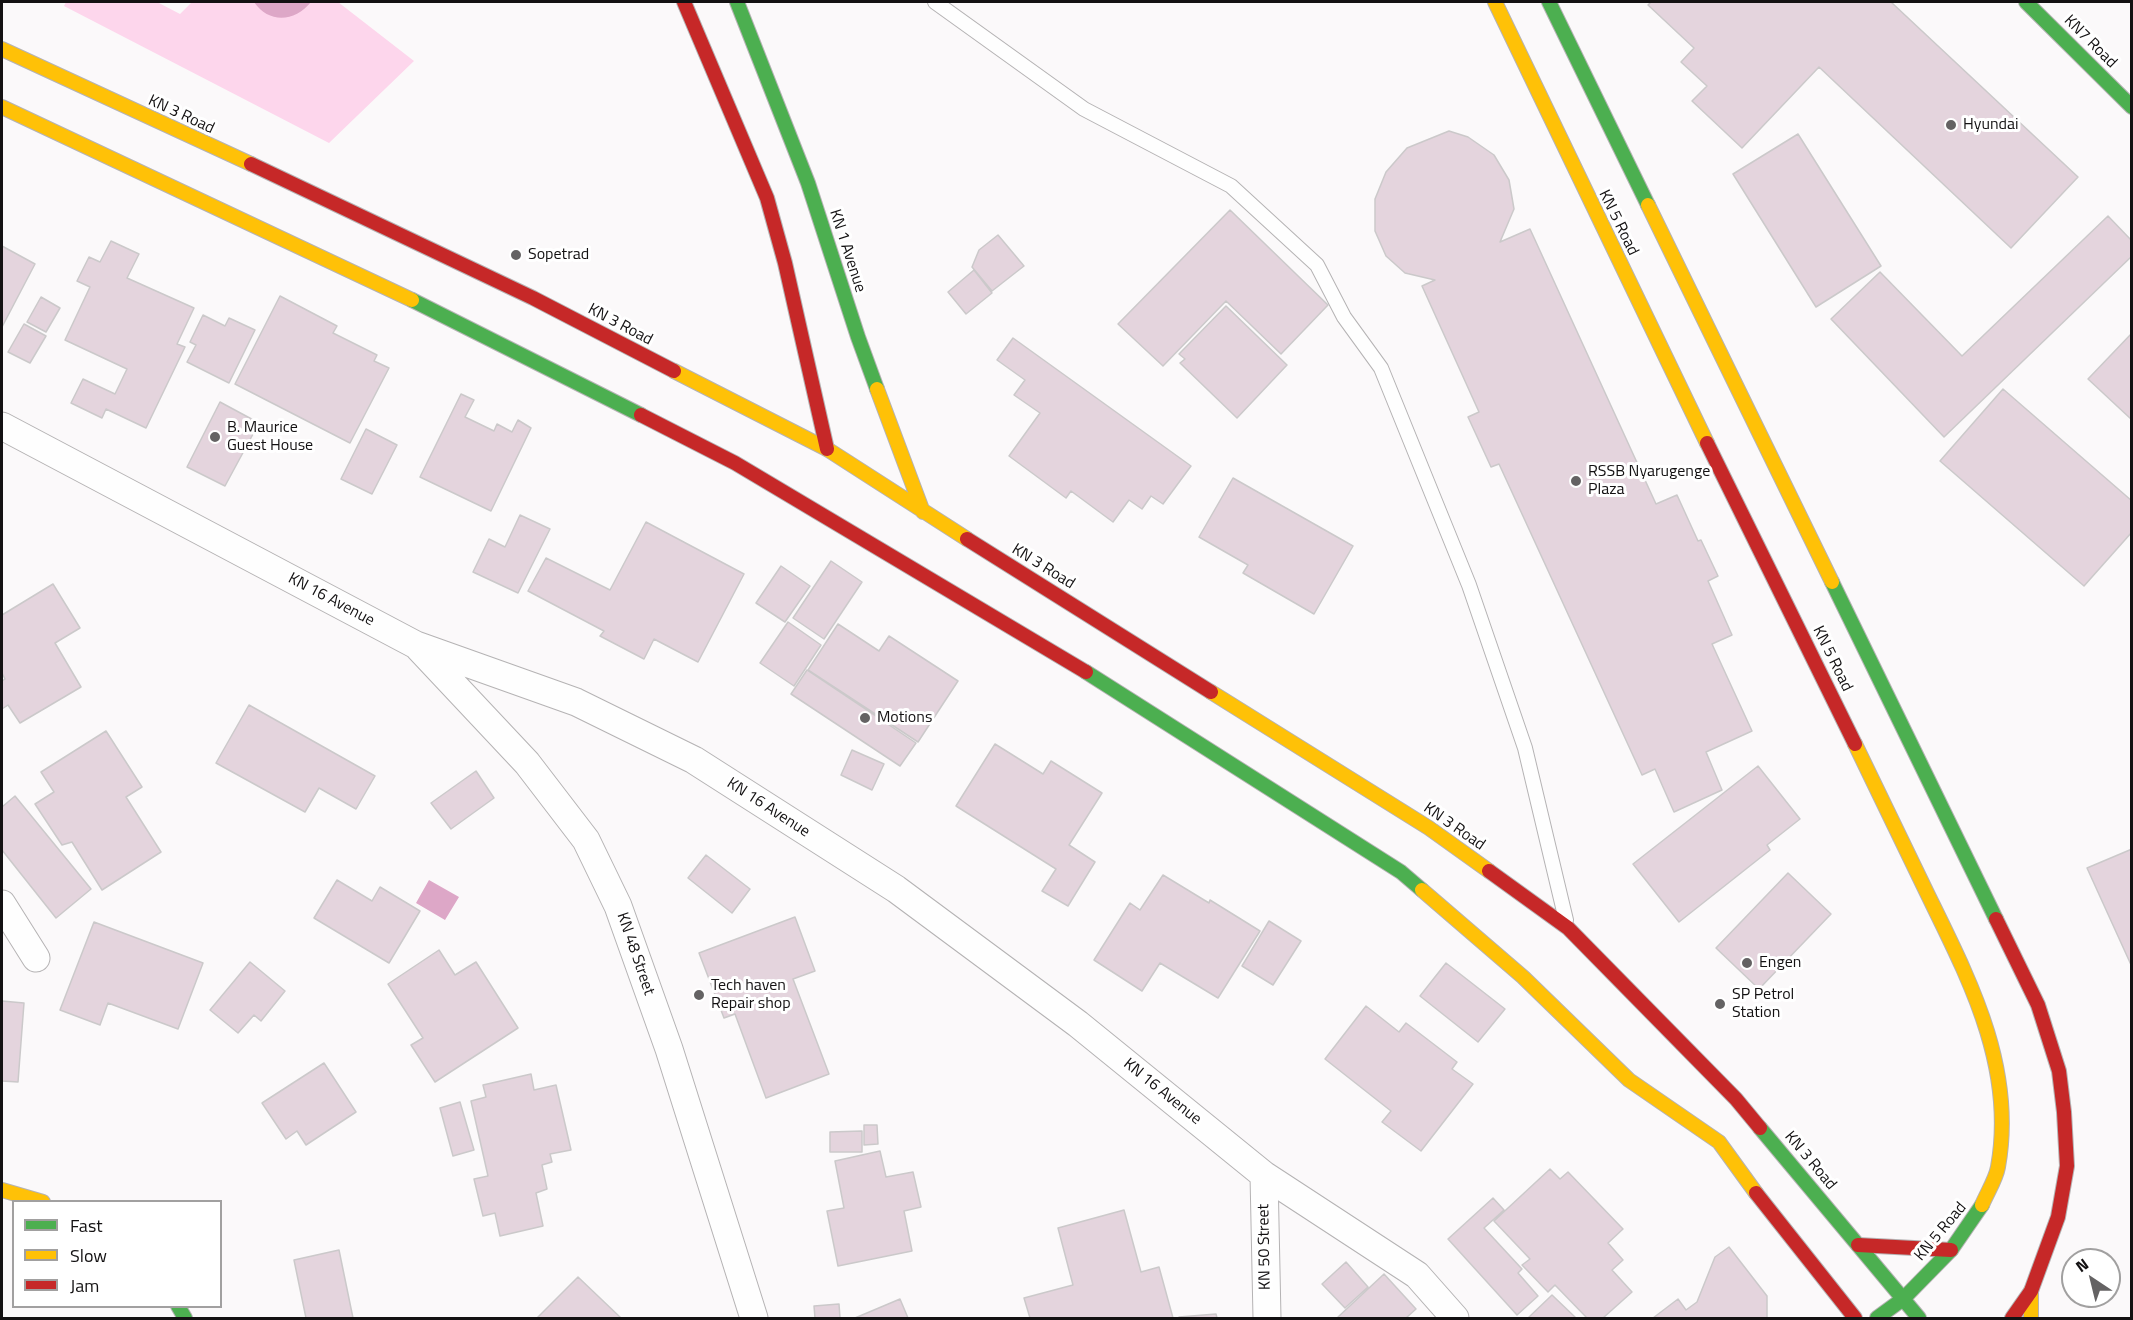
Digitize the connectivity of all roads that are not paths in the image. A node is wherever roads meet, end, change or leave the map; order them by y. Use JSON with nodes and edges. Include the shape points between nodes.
{"nodes":[{"id":1,"x":684,"y":2,"type":"edge"},
{"id":2,"x":737,"y":2,"type":"edge"},
{"id":3,"x":935,"y":2,"type":"edge"},
{"id":4,"x":1495,"y":2,"type":"edge"},
{"id":5,"x":1549,"y":2,"type":"edge"},
{"id":6,"x":2026,"y":2,"type":"edge"},
{"id":7,"x":2,"y":49,"type":"edge"},
{"id":8,"x":2,"y":107,"type":"edge"},
{"id":9,"x":2132,"y":107,"type":"edge"},
{"id":10,"x":2,"y":426,"type":"edge"},
{"id":11,"x":827,"y":449,"type":"junction"},
{"id":12,"x":923,"y":512,"type":"junction"},
{"id":13,"x":416,"y":645,"type":"junction"},
{"id":14,"x":2,"y":904,"type":"edge"},
{"id":15,"x":1568,"y":928,"type":"junction"},
{"id":16,"x":36,"y":958,"type":"dead end"},
{"id":17,"x":1264,"y":1174,"type":"junction"},
{"id":18,"x":2,"y":1190,"type":"edge"},
{"id":19,"x":37,"y":1200,"type":"edge"},
{"id":20,"x":1858,"y":1245,"type":"junction"},
{"id":21,"x":1951,"y":1250,"type":"junction"},
{"id":22,"x":2031,"y":1291,"type":"junction"},
{"id":23,"x":1903,"y":1299,"type":"junction"},
{"id":24,"x":754,"y":1318,"type":"edge"},
{"id":25,"x":1267,"y":1318,"type":"edge"},
{"id":26,"x":1455,"y":1318,"type":"edge"},
{"id":27,"x":1856,"y":1318,"type":"edge"},
{"id":28,"x":1877,"y":1318,"type":"edge"},
{"id":29,"x":1919,"y":1318,"type":"edge"},
{"id":30,"x":2012,"y":1318,"type":"edge"},
{"id":31,"x":2031,"y":1318,"type":"edge"}],
"edges":[{"from":1,"to":11,"type":"main road","via":[[766,198],[785,263]]},
{"from":2,"to":12,"type":"main road","name":"KN 1 Avenue","via":[[808,183],[858,337]]},
{"from":3,"to":15,"type":"lane","via":[[1084,108],[1231,186],[1317,265],[1344,317],[1381,368],[1469,585],[1525,748]]},
{"from":4,"to":21,"type":"main road","name":"KN 5 Road","via":[[1982,1011],[1999,1079],[2002,1123],[1998,1169],[1980,1210]]},
{"from":5,"to":22,"type":"main road","name":"KN 5 Road","via":[[2038,1005],[2060,1071],[2067,1166],[2058,1217]]},
{"from":6,"to":9,"type":"main road","name":"KN7 Road"},
{"from":7,"to":11,"type":"main road","name":"KN 3 Road","via":[[533,298]]},
{"from":8,"to":27,"type":"main road","via":[[465,325],[735,463],[1075,665],[1401,872],[1523,977],[1629,1080],[1719,1142]]},
{"from":10,"to":13,"type":"street","name":"KN 16 Avenue"},
{"from":11,"to":12,"type":"main road","name":"KN 3 Road"},
{"from":12,"to":15,"type":"main road","name":"KN 3 Road","via":[[1429,828]]},
{"from":13,"to":17,"type":"street","name":"KN 16 Avenue","via":[[576,702],[704,767],[896,889],[1078,1024]]},
{"from":13,"to":24,"type":"street","name":"KN 48 Street","via":[[527,763],[586,840],[618,906],[653,1005]]},
{"from":14,"to":16,"type":"street"},
{"from":15,"to":20,"type":"main road","name":"KN 3 Road","via":[[1736,1099]]},
{"from":17,"to":25,"type":"street","name":"KN 50 Street"},
{"from":17,"to":26,"type":"street","name":"KN 16 Avenue","via":[[1417,1275]]},
{"from":18,"to":19,"type":"main road"},
{"from":20,"to":21,"type":"main road"},
{"from":20,"to":23,"type":"main road","name":"KN 3 Road"},
{"from":21,"to":23,"type":"main road","name":"KN 5 Road"},
{"from":22,"to":30,"type":"main road","name":"KN 5 Road"},
{"from":22,"to":31,"type":"main road"},
{"from":23,"to":28,"type":"main road","name":"KN 5 Road"},
{"from":23,"to":29,"type":"main road","name":"KN 3 Road"}]}
